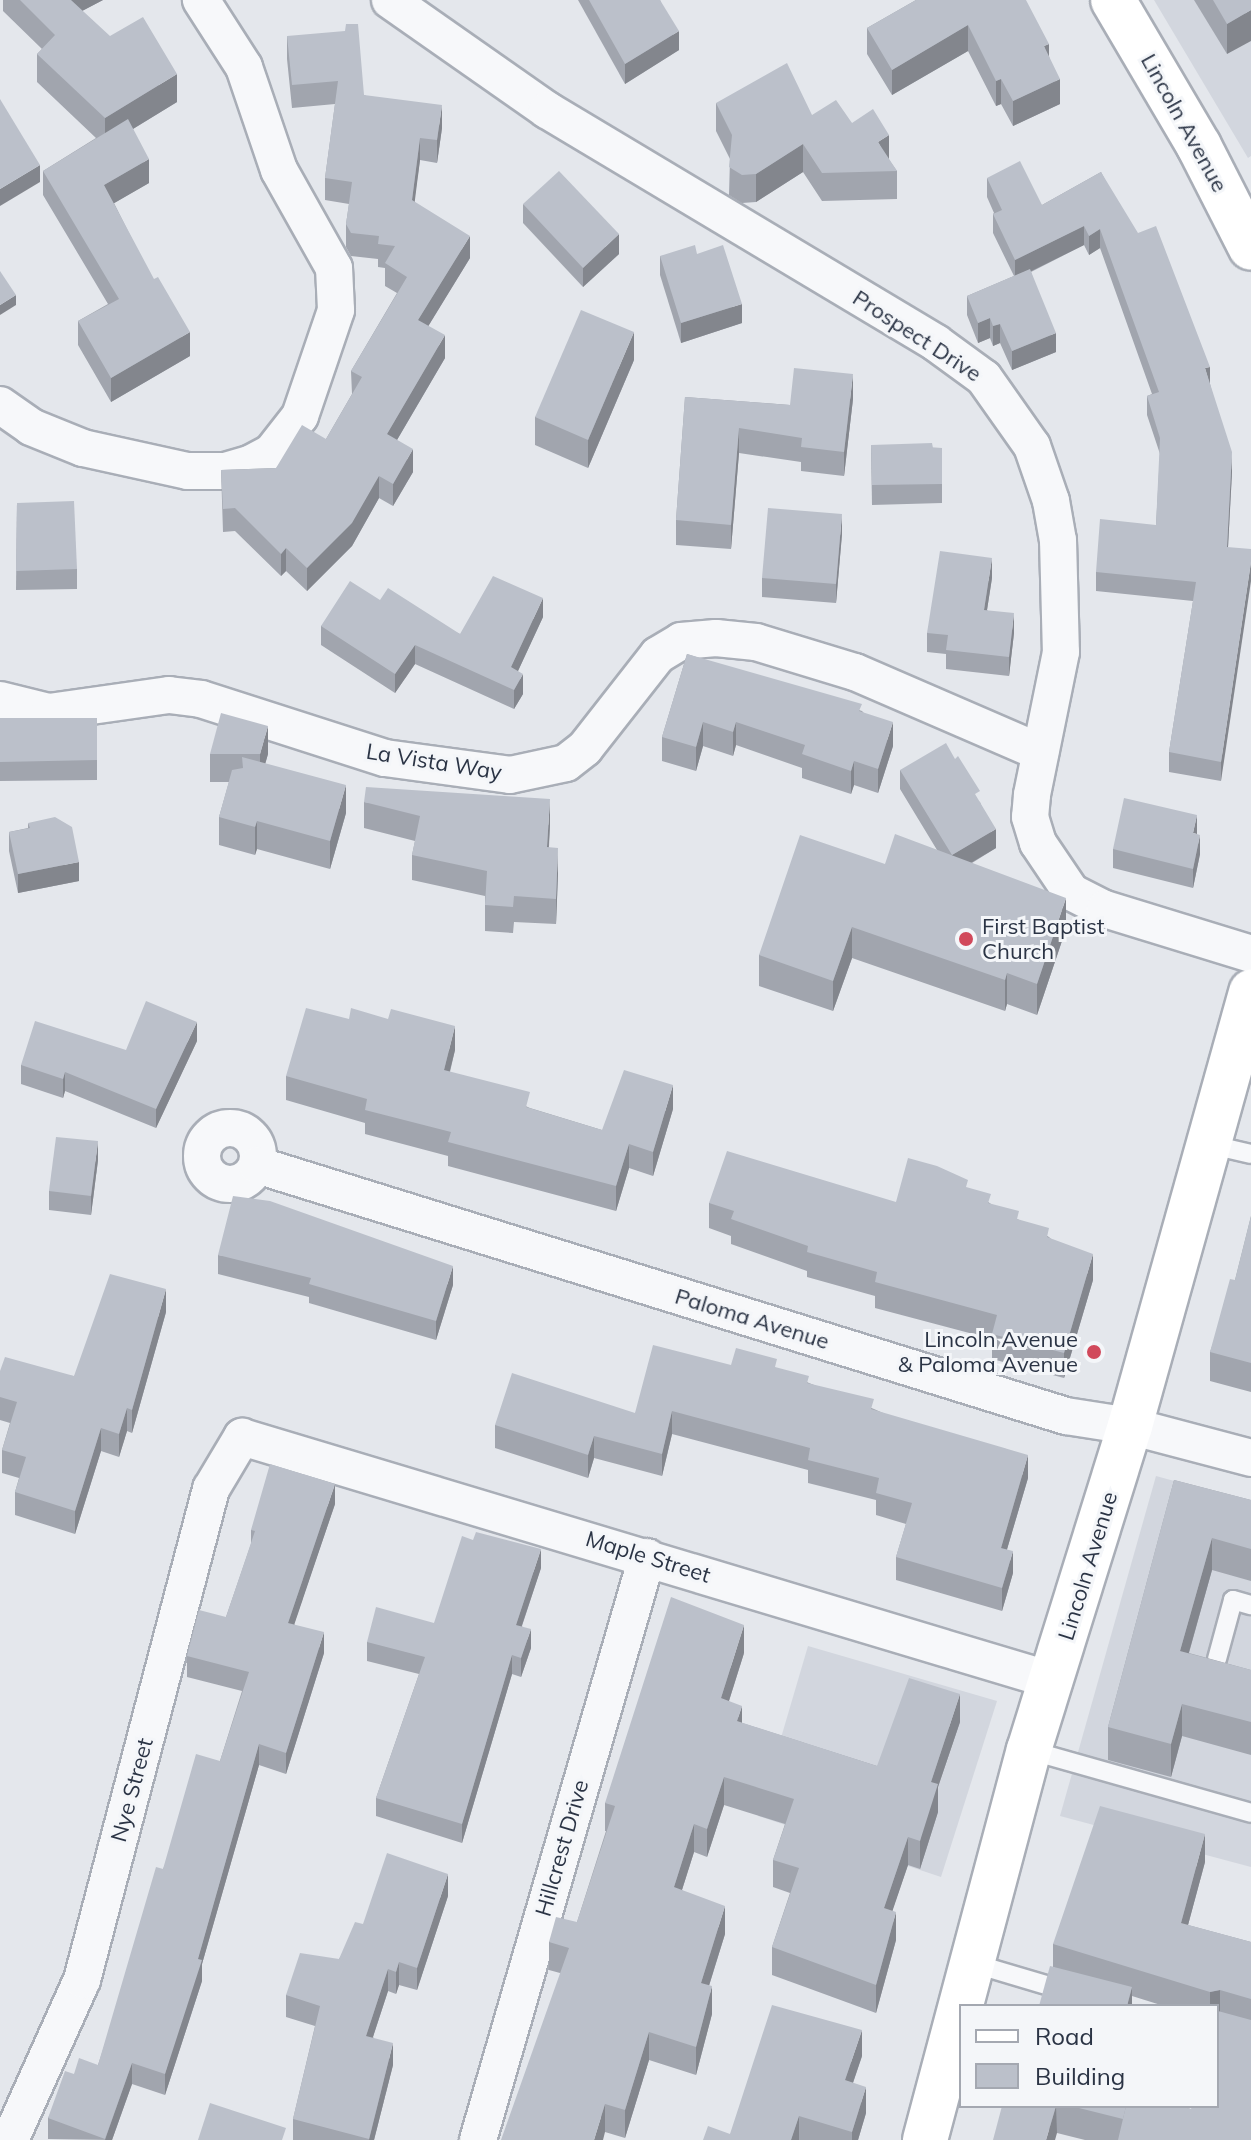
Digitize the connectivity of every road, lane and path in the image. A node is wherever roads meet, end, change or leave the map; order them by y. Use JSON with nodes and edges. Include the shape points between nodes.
{"nodes":[{"id":1,"x":201,"y":0,"type":"edge"},
{"id":2,"x":390,"y":0,"type":"edge"},
{"id":3,"x":1113,"y":0,"type":"edge"},
{"id":4,"x":1251,"y":248,"type":"edge"},
{"id":5,"x":0,"y":405,"type":"edge"},
{"id":6,"x":0,"y":700,"type":"edge"},
{"id":7,"x":1040,"y":752,"type":"junction"},
{"id":8,"x":1251,"y":954,"type":"edge"},
{"id":9,"x":1248,"y":1016,"type":"edge"},
{"id":10,"x":1208,"y":1144,"type":"junction"},
{"id":11,"x":1251,"y":1154,"type":"edge"},
{"id":12,"x":257,"y":1165,"type":"dead end"},
{"id":13,"x":1130,"y":1426,"type":"junction"},
{"id":14,"x":242,"y":1437,"type":"joint"},
{"id":15,"x":1251,"y":1458,"type":"edge"},
{"id":16,"x":647,"y":1557,"type":"junction"},
{"id":17,"x":1251,"y":1605,"type":"edge"},
{"id":18,"x":1217,"y":1659,"type":"edge"},
{"id":19,"x":1054,"y":1681,"type":"junction"},
{"id":20,"x":1029,"y":1750,"type":"junction"},
{"id":21,"x":1251,"y":1813,"type":"edge"},
{"id":22,"x":972,"y":1963,"type":"junction"},
{"id":23,"x":1089,"y":1996,"type":"edge"},
{"id":24,"x":961,"y":2004,"type":"edge"},
{"id":25,"x":959,"y":2012,"type":"edge"},
{"id":26,"x":10,"y":2140,"type":"edge"},
{"id":27,"x":478,"y":2140,"type":"edge"},
{"id":28,"x":925,"y":2140,"type":"edge"}],
"edges":[{"from":1,"to":5,"type":"street","via":[[244,67],[279,170],[334,268],[336,310],[300,416],[271,453],[250,464],[225,471],[188,471],[83,448],[31,427]]},
{"from":2,"to":7,"type":"street","name":"Prospect Drive","via":[[547,110],[936,343],[984,378],[1032,446],[1058,540],[1061,652]]},
{"from":3,"to":4,"type":"main road","name":"Lincoln Avenue","via":[[1199,146]]},
{"from":6,"to":7,"type":"street","name":"La Vista Way","via":[[49,712],[169,695],[201,699],[385,758],[510,775],[566,763],[585,748],[658,655],[681,641],[716,638],[756,642],[855,672]]},
{"from":7,"to":8,"type":"street","name":"Prospect Drive","via":[[1030,817],[1049,866],[1071,892],[1105,909]]},
{"from":9,"to":10,"type":"main road","name":"Lincoln Avenue"},
{"from":10,"to":11,"type":"lane"},
{"from":10,"to":13,"type":"main road","name":"Lincoln Avenue"},
{"from":12,"to":13,"type":"street","name":"Paloma Avenue","via":[[1066,1416]]},
{"from":13,"to":15,"type":"street","name":"Paloma Avenue"},
{"from":13,"to":19,"type":"main road","name":"Lincoln Avenue"},
{"from":14,"to":16,"type":"street","name":"Maple Street"},
{"from":14,"to":26,"type":"street","name":"Nye Street","via":[[211,1489],[82,1980]]},
{"from":16,"to":19,"type":"street","name":"Maple Street"},
{"from":16,"to":27,"type":"street","name":"Hillcrest Drive"},
{"from":17,"to":18,"type":"lane","via":[[1233,1600]]},
{"from":19,"to":20,"type":"main road","name":"Lincoln Avenue"},
{"from":20,"to":21,"type":"lane"},
{"from":20,"to":22,"type":"main road","name":"Lincoln Avenue"},
{"from":22,"to":23,"type":"lane"},
{"from":22,"to":24,"type":"main road","name":"Lincoln Avenue"},
{"from":25,"to":28,"type":"main road","name":"Lincoln Avenue"}]}
